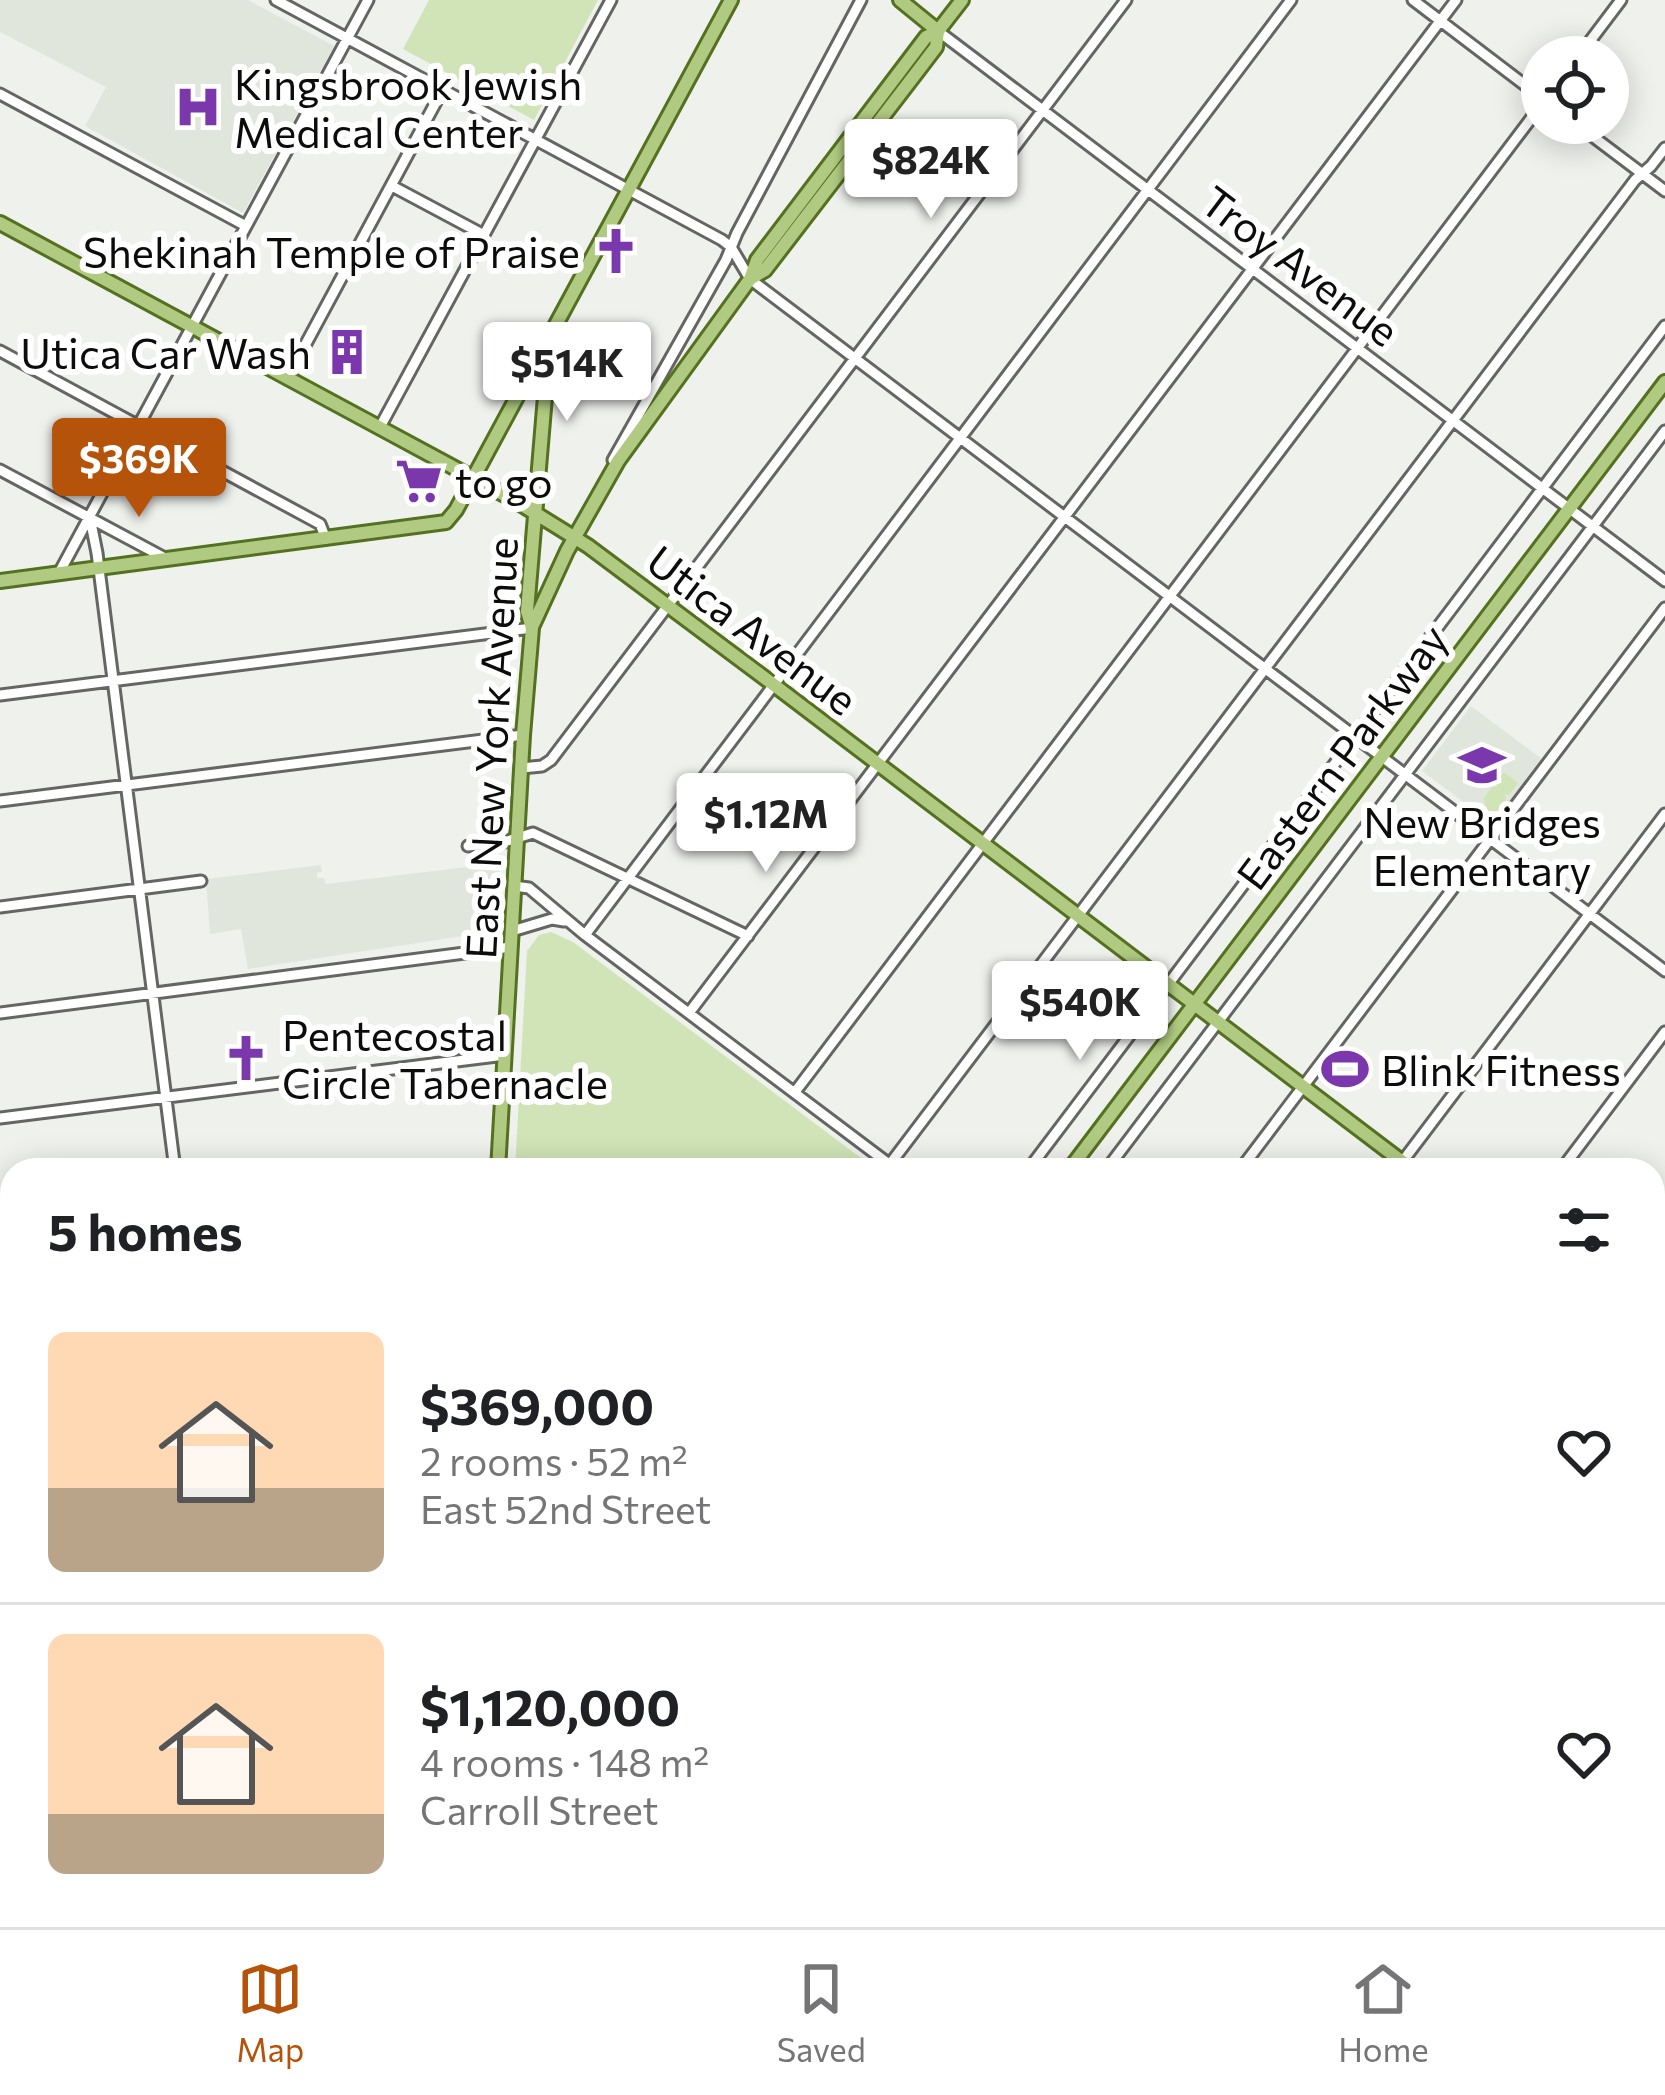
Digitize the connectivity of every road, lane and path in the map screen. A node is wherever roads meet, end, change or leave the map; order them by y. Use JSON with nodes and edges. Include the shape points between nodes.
{"nodes":[{"id":1,"x":276,"y":0,"type":"edge"},
{"id":2,"x":368,"y":0,"type":"edge"},
{"id":3,"x":611,"y":0,"type":"edge"},
{"id":4,"x":730,"y":0,"type":"edge"},
{"id":5,"x":861,"y":0,"type":"edge"},
{"id":6,"x":900,"y":0,"type":"edge"},
{"id":7,"x":962,"y":0,"type":"edge"},
{"id":8,"x":1126,"y":0,"type":"edge"},
{"id":9,"x":1291,"y":0,"type":"edge"},
{"id":10,"x":1413,"y":0,"type":"edge"},
{"id":11,"x":1456,"y":0,"type":"edge"},
{"id":12,"x":1621,"y":0,"type":"edge"},
{"id":13,"x":1440,"y":21,"type":"junction"},
{"id":14,"x":938,"y":31,"type":"junction"},
{"id":15,"x":1594,"y":36,"type":"edge"},
{"id":16,"x":347,"y":39,"type":"junction"},
{"id":17,"x":1521,"y":85,"type":"edge"},
{"id":18,"x":443,"y":89,"type":"junction"},
{"id":19,"x":0,"y":94,"type":"edge"},
{"id":20,"x":1043,"y":110,"type":"junction"},
{"id":21,"x":1521,"y":129,"type":"edge"},
{"id":22,"x":536,"y":140,"type":"junction"},
{"id":23,"x":1603,"y":144,"type":"edge"},
{"id":24,"x":1665,"y":148,"type":"edge"},
{"id":25,"x":1642,"y":174,"type":"junction"},
{"id":26,"x":392,"y":186,"type":"junction"},
{"id":27,"x":628,"y":190,"type":"junction"},
{"id":28,"x":1147,"y":190,"type":"junction"},
{"id":29,"x":1665,"y":191,"type":"edge"},
{"id":30,"x":0,"y":223,"type":"edge"},
{"id":31,"x":246,"y":226,"type":"junction"},
{"id":32,"x":484,"y":236,"type":"junction"},
{"id":33,"x":731,"y":247,"type":"junction"},
{"id":34,"x":1252,"y":269,"type":"junction"},
{"id":35,"x":751,"y":279,"type":"junction"},
{"id":36,"x":193,"y":325,"type":"junction"},
{"id":37,"x":1665,"y":326,"type":"edge"},
{"id":38,"x":551,"y":330,"type":"junction"},
{"id":39,"x":1358,"y":348,"type":"junction"},
{"id":40,"x":0,"y":351,"type":"edge"},
{"id":41,"x":855,"y":359,"type":"junction"},
{"id":42,"x":288,"y":377,"type":"junction"},
{"id":43,"x":1665,"y":382,"type":"edge"},
{"id":44,"x":1453,"y":420,"type":"junction"},
{"id":45,"x":139,"y":426,"type":"junction"},
{"id":46,"x":380,"y":427,"type":"junction"},
{"id":47,"x":1665,"y":431,"type":"edge"},
{"id":48,"x":959,"y":437,"type":"junction"},
{"id":49,"x":0,"y":470,"type":"edge"},
{"id":50,"x":609,"y":477,"type":"junction"},
{"id":51,"x":473,"y":478,"type":"junction"},
{"id":52,"x":1543,"y":489,"type":"junction"},
{"id":53,"x":1569,"y":508,"type":"junction"},
{"id":54,"x":537,"y":514,"type":"junction"},
{"id":55,"x":1065,"y":517,"type":"junction"},
{"id":56,"x":90,"y":518,"type":"junction"},
{"id":57,"x":1593,"y":526,"type":"junction"},
{"id":58,"x":575,"y":538,"type":"junction"},
{"id":59,"x":326,"y":539,"type":"junction"},
{"id":60,"x":168,"y":560,"type":"junction"},
{"id":61,"x":98,"y":568,"type":"junction"},
{"id":62,"x":59,"y":573,"type":"junction"},
{"id":63,"x":0,"y":581,"type":"edge"},
{"id":64,"x":1665,"y":581,"type":"edge"},
{"id":65,"x":1170,"y":596,"type":"junction"},
{"id":66,"x":668,"y":607,"type":"junction"},
{"id":67,"x":1665,"y":608,"type":"edge"},
{"id":68,"x":532,"y":628,"type":"junction"},
{"id":69,"x":1265,"y":668,"type":"junction"},
{"id":70,"x":112,"y":681,"type":"junction"},
{"id":71,"x":774,"y":684,"type":"junction"},
{"id":72,"x":0,"y":695,"type":"edge"},
{"id":73,"x":523,"y":735,"type":"junction"},
{"id":74,"x":1355,"y":737,"type":"junction"},
{"id":75,"x":1382,"y":757,"type":"junction"},
{"id":76,"x":878,"y":764,"type":"junction"},
{"id":77,"x":521,"y":768,"type":"junction"},
{"id":78,"x":1405,"y":775,"type":"junction"},
{"id":79,"x":125,"y":785,"type":"junction"},
{"id":80,"x":0,"y":801,"type":"edge"},
{"id":81,"x":1665,"y":814,"type":"edge"},
{"id":82,"x":517,"y":838,"type":"junction"},
{"id":83,"x":1490,"y":839,"type":"junction"},
{"id":84,"x":982,"y":844,"type":"junction"},
{"id":85,"x":468,"y":846,"type":"dead end"},
{"id":86,"x":627,"y":878,"type":"junction"},
{"id":87,"x":201,"y":881,"type":"dead end"},
{"id":88,"x":514,"y":886,"type":"junction"},
{"id":89,"x":138,"y":889,"type":"junction"},
{"id":90,"x":0,"y":907,"type":"edge"},
{"id":91,"x":1590,"y":914,"type":"junction"},
{"id":92,"x":1078,"y":916,"type":"junction"},
{"id":93,"x":568,"y":921,"type":"junction"},
{"id":94,"x":512,"y":931,"type":"junction"},
{"id":95,"x":585,"y":934,"type":"junction"},
{"id":96,"x":748,"y":936,"type":"junction"},
{"id":97,"x":511,"y":947,"type":"junction"},
{"id":98,"x":1665,"y":971,"type":"edge"},
{"id":99,"x":1168,"y":984,"type":"junction"},
{"id":100,"x":152,"y":993,"type":"junction"},
{"id":101,"x":1194,"y":1004,"type":"junction"},
{"id":102,"x":0,"y":1013,"type":"edge"},
{"id":103,"x":689,"y":1013,"type":"junction"},
{"id":104,"x":1217,"y":1021,"type":"junction"},
{"id":105,"x":1665,"y":1033,"type":"edge"},
{"id":106,"x":505,"y":1055,"type":"junction"},
{"id":107,"x":1303,"y":1087,"type":"junction"},
{"id":108,"x":795,"y":1092,"type":"junction"},
{"id":109,"x":165,"y":1097,"type":"junction"},
{"id":110,"x":0,"y":1118,"type":"edge"},
{"id":111,"x":173,"y":1158,"type":"edge"},
{"id":112,"x":499,"y":1158,"type":"edge"},
{"id":113,"x":881,"y":1158,"type":"edge"},
{"id":114,"x":900,"y":1158,"type":"edge"},
{"id":115,"x":1037,"y":1158,"type":"edge"},
{"id":116,"x":1079,"y":1158,"type":"edge"},
{"id":117,"x":1115,"y":1158,"type":"edge"},
{"id":118,"x":1249,"y":1158,"type":"edge"},
{"id":119,"x":1393,"y":1158,"type":"edge"},
{"id":120,"x":1411,"y":1158,"type":"edge"},
{"id":121,"x":1570,"y":1158,"type":"edge"}],
"edges":[{"from":1,"to":16,"type":"street"},
{"from":2,"to":16,"type":"street"},
{"from":3,"to":22,"type":"street"},
{"from":4,"to":27,"type":"main road","name":"East New York Avenue"},
{"from":5,"to":33,"type":"street"},
{"from":6,"to":14,"type":"main road","name":"Troy Avenue"},
{"from":7,"to":14,"type":"main road"},
{"from":8,"to":20,"type":"street"},
{"from":9,"to":28,"type":"street"},
{"from":10,"to":13,"type":"street"},
{"from":11,"to":13,"type":"street"},
{"from":12,"to":15,"type":"street"},
{"from":13,"to":17,"type":"street"},
{"from":13,"to":34,"type":"street"},
{"from":14,"to":20,"type":"street","name":"Troy Avenue"},
{"from":14,"to":35,"type":"main road","via":[[754,263]]},
{"from":16,"to":18,"type":"street"},
{"from":16,"to":31,"type":"street"},
{"from":18,"to":22,"type":"street"},
{"from":18,"to":26,"type":"street"},
{"from":19,"to":31,"type":"street"},
{"from":20,"to":28,"type":"street","name":"Troy Avenue"},
{"from":20,"to":41,"type":"street"},
{"from":21,"to":39,"type":"street"},
{"from":22,"to":27,"type":"street"},
{"from":22,"to":32,"type":"street"},
{"from":23,"to":25,"type":"street"},
{"from":24,"to":25,"type":"street"},
{"from":25,"to":29,"type":"street"},
{"from":25,"to":44,"type":"street"},
{"from":26,"to":32,"type":"street"},
{"from":26,"to":42,"type":"street"},
{"from":27,"to":33,"type":"street"},
{"from":27,"to":38,"type":"main road","name":"East New York Avenue"},
{"from":28,"to":34,"type":"street","name":"Troy Avenue"},
{"from":28,"to":48,"type":"street"},
{"from":30,"to":36,"type":"main road","name":"Utica Avenue"},
{"from":31,"to":36,"type":"street"},
{"from":32,"to":46,"type":"street"},
{"from":33,"to":35,"type":"street"},
{"from":33,"to":50,"type":"street"},
{"from":34,"to":39,"type":"street","name":"Troy Avenue"},
{"from":34,"to":55,"type":"street"},
{"from":35,"to":41,"type":"street"},
{"from":35,"to":50,"type":"main road"},
{"from":36,"to":42,"type":"main road","name":"Utica Avenue"},
{"from":36,"to":45,"type":"street"},
{"from":37,"to":52,"type":"street"},
{"from":38,"to":51,"type":"main road","name":"East New York Avenue"},
{"from":38,"to":54,"type":"main road","name":"East New York Avenue"},
{"from":39,"to":44,"type":"street","name":"Troy Avenue"},
{"from":39,"to":65,"type":"street"},
{"from":40,"to":45,"type":"street"},
{"from":41,"to":48,"type":"street"},
{"from":41,"to":66,"type":"street"},
{"from":42,"to":46,"type":"main road","name":"Utica Avenue"},
{"from":43,"to":53,"type":"main road","name":"Eastern Parkway"},
{"from":44,"to":52,"type":"street","name":"Troy Avenue"},
{"from":44,"to":69,"type":"street"},
{"from":45,"to":56,"type":"street"},
{"from":45,"to":59,"type":"street","via":[[320,524]]},
{"from":46,"to":51,"type":"main road","name":"Utica Avenue"},
{"from":47,"to":57,"type":"street"},
{"from":48,"to":55,"type":"street"},
{"from":48,"to":71,"type":"street"},
{"from":49,"to":56,"type":"street"},
{"from":50,"to":58,"type":"main road"},
{"from":51,"to":54,"type":"main road","name":"Utica Avenue"},
{"from":51,"to":59,"type":"main road","name":"East New York Avenue","via":[[446,522]]},
{"from":52,"to":53,"type":"street","name":"Troy Avenue"},
{"from":52,"to":74,"type":"street"},
{"from":53,"to":57,"type":"street","name":"Troy Avenue"},
{"from":53,"to":75,"type":"main road","name":"Eastern Parkway"},
{"from":54,"to":58,"type":"main road","name":"Utica Avenue"},
{"from":54,"to":68,"type":"main road","name":"East New York Avenue","via":[[526,611]]},
{"from":55,"to":65,"type":"street"},
{"from":55,"to":76,"type":"street"},
{"from":56,"to":60,"type":"street"},
{"from":56,"to":61,"type":"street"},
{"from":56,"to":62,"type":"street"},
{"from":57,"to":64,"type":"street","name":"Troy Avenue"},
{"from":57,"to":78,"type":"street"},
{"from":58,"to":66,"type":"main road","name":"Utica Avenue"},
{"from":58,"to":68,"type":"main road"},
{"from":59,"to":60,"type":"main road"},
{"from":60,"to":61,"type":"main road"},
{"from":61,"to":62,"type":"main road"},
{"from":61,"to":70,"type":"street"},
{"from":62,"to":63,"type":"main road"},
{"from":65,"to":69,"type":"street"},
{"from":65,"to":84,"type":"street"},
{"from":66,"to":71,"type":"main road","name":"Utica Avenue"},
{"from":66,"to":77,"type":"street","via":[[551,760]]},
{"from":67,"to":83,"type":"street"},
{"from":68,"to":70,"type":"street"},
{"from":68,"to":73,"type":"main road","name":"East New York Avenue"},
{"from":69,"to":74,"type":"street"},
{"from":69,"to":92,"type":"street"},
{"from":70,"to":72,"type":"street"},
{"from":70,"to":79,"type":"street"},
{"from":71,"to":76,"type":"main road","name":"Utica Avenue"},
{"from":71,"to":86,"type":"street"},
{"from":73,"to":77,"type":"main road","name":"East New York Avenue"},
{"from":73,"to":79,"type":"street"},
{"from":74,"to":75,"type":"street"},
{"from":74,"to":99,"type":"street"},
{"from":75,"to":78,"type":"street"},
{"from":75,"to":101,"type":"main road","name":"Eastern Parkway"},
{"from":76,"to":84,"type":"main road","name":"Utica Avenue"},
{"from":76,"to":96,"type":"street"},
{"from":77,"to":82,"type":"main road","name":"East New York Avenue"},
{"from":78,"to":83,"type":"street"},
{"from":78,"to":104,"type":"street"},
{"from":79,"to":80,"type":"street"},
{"from":79,"to":89,"type":"street"},
{"from":81,"to":91,"type":"street"},
{"from":82,"to":85,"type":"street"},
{"from":82,"to":86,"type":"street","via":[[532,833]]},
{"from":82,"to":88,"type":"main road","name":"East New York Avenue"},
{"from":83,"to":91,"type":"street"},
{"from":83,"to":107,"type":"street"},
{"from":84,"to":92,"type":"main road","name":"Utica Avenue"},
{"from":84,"to":108,"type":"street"},
{"from":86,"to":95,"type":"street"},
{"from":86,"to":96,"type":"street"},
{"from":87,"to":89,"type":"street"},
{"from":88,"to":93,"type":"street","via":[[530,888]]},
{"from":88,"to":94,"type":"main road","name":"East New York Avenue"},
{"from":89,"to":90,"type":"street"},
{"from":89,"to":100,"type":"street"},
{"from":91,"to":98,"type":"street"},
{"from":91,"to":120,"type":"street"},
{"from":92,"to":99,"type":"main road","name":"Utica Avenue"},
{"from":92,"to":114,"type":"street"},
{"from":93,"to":94,"type":"street"},
{"from":93,"to":95,"type":"street"},
{"from":94,"to":97,"type":"main road","name":"East New York Avenue"},
{"from":95,"to":103,"type":"street"},
{"from":96,"to":103,"type":"street"},
{"from":97,"to":100,"type":"street"},
{"from":97,"to":106,"type":"main road","name":"East New York Avenue"},
{"from":99,"to":101,"type":"main road","name":"Utica Avenue"},
{"from":99,"to":115,"type":"street"},
{"from":100,"to":102,"type":"street"},
{"from":100,"to":109,"type":"street"},
{"from":101,"to":104,"type":"main road","name":"Utica Avenue"},
{"from":101,"to":116,"type":"main road","name":"Eastern Parkway"},
{"from":103,"to":108,"type":"street"},
{"from":104,"to":107,"type":"main road","name":"Utica Avenue"},
{"from":104,"to":117,"type":"street"},
{"from":105,"to":121,"type":"street"},
{"from":106,"to":109,"type":"street"},
{"from":106,"to":112,"type":"main road","name":"East New York Avenue"},
{"from":107,"to":118,"type":"street"},
{"from":107,"to":119,"type":"main road","name":"Utica Avenue"},
{"from":108,"to":113,"type":"street"},
{"from":109,"to":110,"type":"street"},
{"from":109,"to":111,"type":"street"}]}
